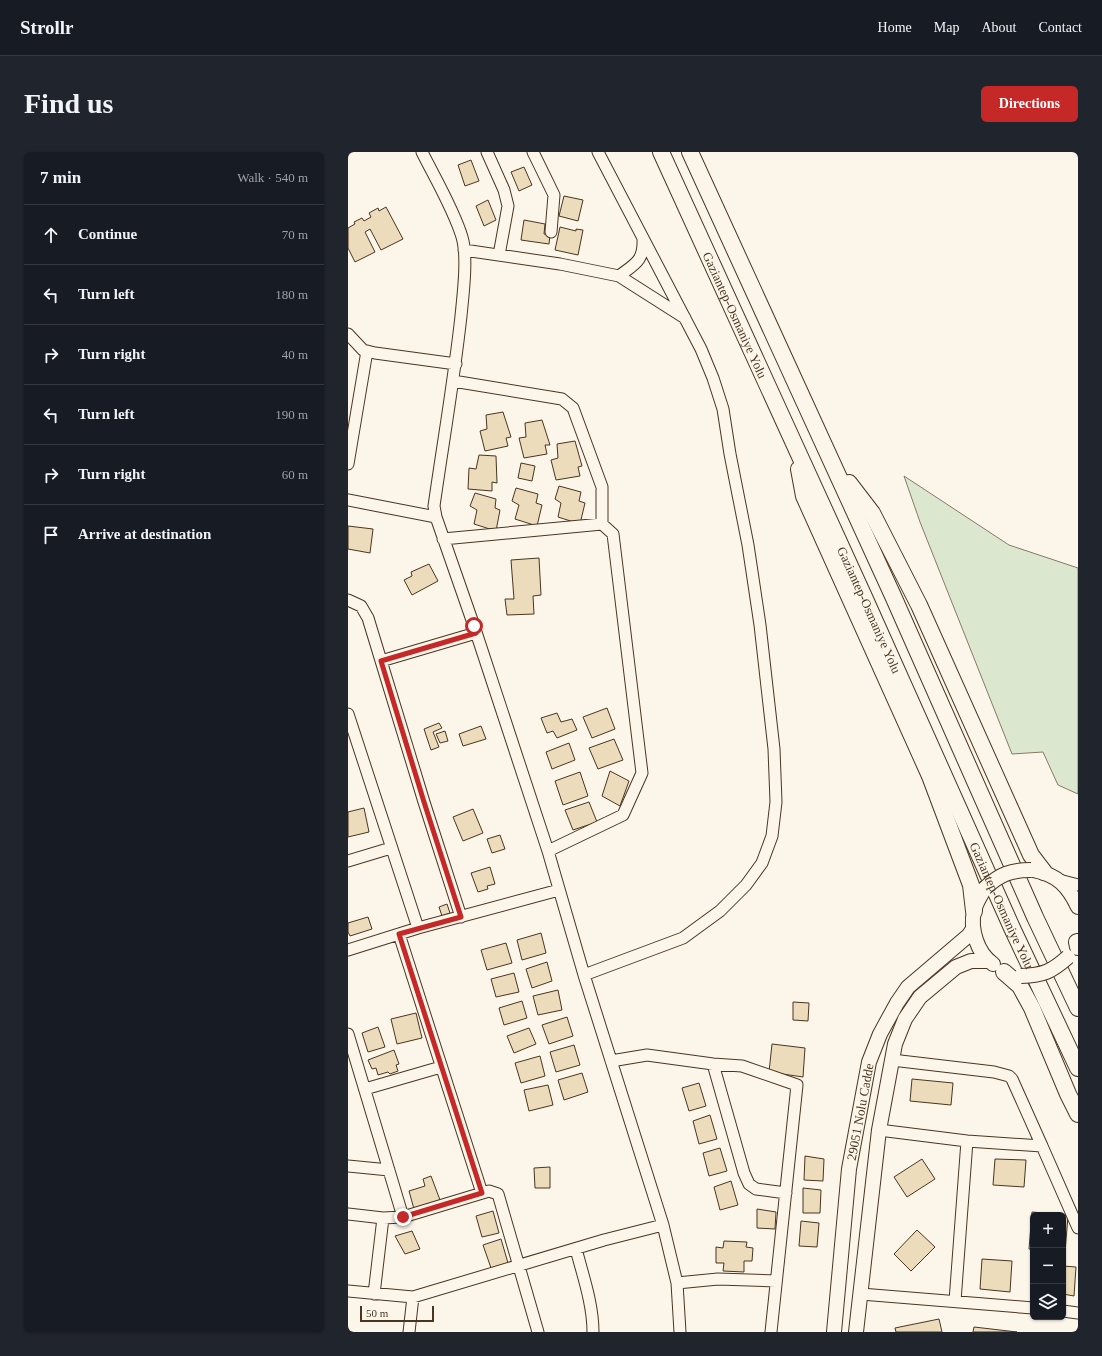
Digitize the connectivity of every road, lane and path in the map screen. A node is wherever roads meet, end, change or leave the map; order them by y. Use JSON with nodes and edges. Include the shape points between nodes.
{"nodes":[{"id":1,"x":422,"y":152,"type":"edge"},
{"id":2,"x":487,"y":152,"type":"edge"},
{"id":3,"x":533,"y":152,"type":"edge"},
{"id":4,"x":598,"y":152,"type":"edge"},
{"id":5,"x":661,"y":152,"type":"edge"},
{"id":6,"x":690,"y":152,"type":"edge"},
{"id":7,"x":551,"y":232,"type":"dead end"},
{"id":8,"x":643,"y":238,"type":"junction"},
{"id":9,"x":464,"y":250,"type":"junction"},
{"id":10,"x":499,"y":255,"type":"junction"},
{"id":11,"x":619,"y":276,"type":"junction"},
{"id":12,"x":685,"y":318,"type":"junction"},
{"id":13,"x":348,"y":335,"type":"edge"},
{"id":14,"x":367,"y":351,"type":"junction"},
{"id":15,"x":456,"y":364,"type":"junction"},
{"id":16,"x":453,"y":381,"type":"junction"},
{"id":17,"x":796,"y":447,"type":"junction"},
{"id":18,"x":831,"y":460,"type":"junction"},
{"id":19,"x":348,"y":464,"type":"edge"},
{"id":20,"x":348,"y":500,"type":"edge"},
{"id":21,"x":436,"y":517,"type":"junction"},
{"id":22,"x":602,"y":524,"type":"junction"},
{"id":23,"x":443,"y":538,"type":"junction"},
{"id":24,"x":348,"y":600,"type":"edge"},
{"id":25,"x":476,"y":633,"type":"junction"},
{"id":26,"x":381,"y":661,"type":"junction"},
{"id":27,"x":348,"y":714,"type":"edge"},
{"id":28,"x":392,"y":848,"type":"junction"},
{"id":29,"x":548,"y":851,"type":"junction"},
{"id":30,"x":348,"y":861,"type":"edge"},
{"id":31,"x":1038,"y":871,"type":"junction"},
{"id":32,"x":1059,"y":880,"type":"junction"},
{"id":33,"x":1078,"y":885,"type":"edge"},
{"id":34,"x":559,"y":890,"type":"junction"},
{"id":35,"x":1078,"y":908,"type":"edge"},
{"id":36,"x":974,"y":911,"type":"junction"},
{"id":37,"x":461,"y":917,"type":"junction"},
{"id":38,"x":418,"y":928,"type":"junction"},
{"id":39,"x":973,"y":929,"type":"junction"},
{"id":40,"x":399,"y":934,"type":"junction"},
{"id":41,"x":1075,"y":946,"type":"edge"},
{"id":42,"x":348,"y":950,"type":"edge"},
{"id":43,"x":989,"y":961,"type":"junction"},
{"id":44,"x":1004,"y":972,"type":"junction"},
{"id":45,"x":584,"y":975,"type":"junction"},
{"id":46,"x":1078,"y":1008,"type":"edge"},
{"id":47,"x":348,"y":1037,"type":"edge"},
{"id":48,"x":892,"y":1060,"type":"junction"},
{"id":49,"x":611,"y":1061,"type":"junction"},
{"id":50,"x":713,"y":1064,"type":"junction"},
{"id":51,"x":441,"y":1067,"type":"junction"},
{"id":52,"x":1078,"y":1068,"type":"edge"},
{"id":53,"x":365,"y":1089,"type":"junction"},
{"id":54,"x":1078,"y":1114,"type":"edge"},
{"id":55,"x":879,"y":1130,"type":"junction"},
{"id":56,"x":967,"y":1141,"type":"junction"},
{"id":57,"x":1042,"y":1146,"type":"junction"},
{"id":58,"x":348,"y":1166,"type":"edge"},
{"id":59,"x":389,"y":1170,"type":"junction"},
{"id":60,"x":786,"y":1192,"type":"junction"},
{"id":61,"x":482,"y":1193,"type":"junction"},
{"id":62,"x":348,"y":1214,"type":"edge"},
{"id":63,"x":403,"y":1217,"type":"junction"},
{"id":64,"x":383,"y":1218,"type":"junction"},
{"id":65,"x":663,"y":1225,"type":"junction"},
{"id":66,"x":1078,"y":1228,"type":"edge"},
{"id":67,"x":576,"y":1248,"type":"junction"},
{"id":68,"x":518,"y":1266,"type":"junction"},
{"id":69,"x":776,"y":1281,"type":"junction"},
{"id":70,"x":677,"y":1283,"type":"junction"},
{"id":71,"x":348,"y":1291,"type":"edge"},
{"id":72,"x":374,"y":1294,"type":"junction"},
{"id":73,"x":861,"y":1294,"type":"junction"},
{"id":74,"x":413,"y":1297,"type":"junction"},
{"id":75,"x":955,"y":1301,"type":"junction"},
{"id":76,"x":1030,"y":1308,"type":"edge"},
{"id":77,"x":1066,"y":1311,"type":"edge"},
{"id":78,"x":1078,"y":1313,"type":"edge"},
{"id":79,"x":590,"y":1331,"type":"edge"},
{"id":80,"x":410,"y":1332,"type":"edge"},
{"id":81,"x":538,"y":1332,"type":"edge"},
{"id":82,"x":680,"y":1332,"type":"edge"},
{"id":83,"x":771,"y":1332,"type":"edge"},
{"id":84,"x":834,"y":1332,"type":"edge"},
{"id":85,"x":856,"y":1332,"type":"edge"}],
"edges":[{"from":1,"to":9,"type":"street","via":[[463,238]]},
{"from":2,"to":10,"type":"street","via":[[504,190],[508,206]]},
{"from":3,"to":7,"type":"street","via":[[554,195]]},
{"from":4,"to":8,"type":"street"},
{"from":5,"to":17,"type":"highway","name":"Gaziantep-Osmaniye Yolu"},
{"from":6,"to":18,"type":"highway","name":"Gaziantep-Osmaniye Yolu"},
{"from":8,"to":11,"type":"street","via":[[644,250],[640,259]]},
{"from":8,"to":12,"type":"street"},
{"from":9,"to":10,"type":"street"},
{"from":9,"to":15,"type":"street","via":[[464,290]]},
{"from":10,"to":11,"type":"street"},
{"from":11,"to":12,"type":"street"},
{"from":12,"to":45,"type":"street","via":[[704,356],[723,409],[748,545],[774,749],[776,802],[772,836],[762,863],[720,911],[683,938]]},
{"from":13,"to":14,"type":"street"},
{"from":14,"to":15,"type":"street"},
{"from":14,"to":19,"type":"street"},
{"from":15,"to":16,"type":"street"},
{"from":16,"to":21,"type":"street","via":[[434,506]]},
{"from":16,"to":22,"type":"street","via":[[562,399],[573,408],[602,487]]},
{"from":17,"to":36,"type":"highway","via":[[804,496],[930,776],[971,884]]},
{"from":17,"to":52,"type":"highway","name":"Gaziantep-Osmaniye Yolu","via":[[1012,928]]},
{"from":18,"to":31,"type":"highway","via":[[872,513],[919,605]]},
{"from":18,"to":46,"type":"highway","name":"Gaziantep-Osmaniye Yolu"},
{"from":20,"to":21,"type":"street"},
{"from":21,"to":23,"type":"street"},
{"from":22,"to":23,"type":"street"},
{"from":22,"to":29,"type":"street","via":[[613,534],[642,773],[623,815]]},
{"from":23,"to":25,"type":"street"},
{"from":24,"to":26,"type":"street","via":[[360,606],[368,618]]},
{"from":25,"to":26,"type":"street"},
{"from":25,"to":29,"type":"street"},
{"from":26,"to":37,"type":"street"},
{"from":27,"to":28,"type":"street"},
{"from":28,"to":30,"type":"street"},
{"from":28,"to":38,"type":"street"},
{"from":29,"to":34,"type":"street"},
{"from":31,"to":32,"type":"main road"},
{"from":31,"to":36,"type":"main road","bridge":true,"via":[[1018,870],[1006,873],[985,888]]},
{"from":32,"to":33,"type":"street"},
{"from":32,"to":35,"type":"main road","via":[[1071,893]]},
{"from":34,"to":37,"type":"street"},
{"from":34,"to":45,"type":"street"},
{"from":36,"to":39,"type":"main road"},
{"from":37,"to":38,"type":"street"},
{"from":38,"to":40,"type":"street"},
{"from":39,"to":43,"type":"main road","via":[[978,947]]},
{"from":39,"to":84,"type":"main road","name":"29051 Nolu Cadde","via":[[908,987],[880,1034],[869,1062],[849,1168]]},
{"from":40,"to":42,"type":"street"},
{"from":40,"to":51,"type":"street"},
{"from":41,"to":44,"type":"main road","bridge":true,"via":[[1055,969],[1038,975],[1021,976]]},
{"from":43,"to":44,"type":"main road"},
{"from":43,"to":48,"type":"main road","name":"29051 Nolu Cadde","via":[[971,961],[956,967],[920,996],[905,1019]]},
{"from":44,"to":54,"type":"highway","via":[[1020,986],[1032,1008]]},
{"from":45,"to":49,"type":"street"},
{"from":47,"to":53,"type":"street"},
{"from":48,"to":55,"type":"main road","name":"29051 Nolu Cadde"},
{"from":48,"to":57,"type":"street","via":[[1009,1076]]},
{"from":49,"to":50,"type":"street","via":[[647,1055]]},
{"from":49,"to":65,"type":"street"},
{"from":50,"to":60,"type":"street","via":[[749,1184],[756,1189]]},
{"from":50,"to":60,"type":"street","via":[[742,1066],[797,1085]]},
{"from":51,"to":53,"type":"street"},
{"from":51,"to":61,"type":"street"},
{"from":53,"to":59,"type":"street"},
{"from":55,"to":56,"type":"street"},
{"from":55,"to":73,"type":"main road","name":"29051 Nolu Cadde"},
{"from":56,"to":57,"type":"street"},
{"from":56,"to":75,"type":"street"},
{"from":57,"to":66,"type":"street"},
{"from":58,"to":59,"type":"street"},
{"from":59,"to":63,"type":"street"},
{"from":60,"to":69,"type":"street"},
{"from":61,"to":63,"type":"street"},
{"from":61,"to":68,"type":"street","via":[[489,1191],[498,1194]]},
{"from":62,"to":64,"type":"street"},
{"from":63,"to":64,"type":"street"},
{"from":64,"to":72,"type":"street"},
{"from":65,"to":67,"type":"street"},
{"from":65,"to":70,"type":"street"},
{"from":67,"to":68,"type":"street"},
{"from":67,"to":79,"type":"street","via":[[588,1298]]},
{"from":68,"to":74,"type":"street"},
{"from":68,"to":81,"type":"street"},
{"from":69,"to":70,"type":"street","via":[[718,1279]]},
{"from":69,"to":83,"type":"street"},
{"from":70,"to":82,"type":"street"},
{"from":71,"to":72,"type":"street"},
{"from":72,"to":74,"type":"street"},
{"from":73,"to":75,"type":"street"},
{"from":73,"to":85,"type":"main road","name":"29051 Nolu Cadde"},
{"from":74,"to":80,"type":"street"},
{"from":75,"to":76,"type":"street"},
{"from":77,"to":78,"type":"street"}]}
